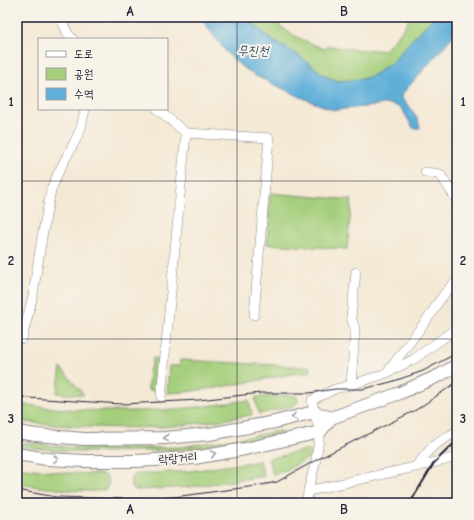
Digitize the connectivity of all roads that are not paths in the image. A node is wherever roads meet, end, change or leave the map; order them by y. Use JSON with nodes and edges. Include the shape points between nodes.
{"nodes":[{"id":1,"x":60,"y":17,"type":"edge"},
{"id":2,"x":70,"y":37,"type":"edge"},
{"id":3,"x":86,"y":110,"type":"edge"},
{"id":4,"x":158,"y":110,"type":"edge"},
{"id":5,"x":186,"y":133,"type":"junction"},
{"id":6,"x":424,"y":172,"type":"dead end"},
{"id":7,"x":457,"y":197,"type":"edge"},
{"id":8,"x":356,"y":272,"type":"dead end"},
{"id":9,"x":457,"y":280,"type":"edge"},
{"id":10,"x":254,"y":315,"type":"dead end"},
{"id":11,"x":457,"y":328,"type":"edge"},
{"id":12,"x":17,"y":338,"type":"edge"},
{"id":13,"x":457,"y":365,"type":"edge"},
{"id":14,"x":387,"y":373,"type":"junction"},
{"id":15,"x":351,"y":385,"type":"junction"},
{"id":16,"x":161,"y":398,"type":"dead end"},
{"id":17,"x":314,"y":412,"type":"junction"},
{"id":18,"x":331,"y":418,"type":"junction"},
{"id":19,"x":457,"y":431,"type":"edge"},
{"id":20,"x":17,"y":432,"type":"edge"},
{"id":21,"x":320,"y":432,"type":"junction"},
{"id":22,"x":17,"y":454,"type":"edge"},
{"id":23,"x":457,"y":457,"type":"edge"},
{"id":24,"x":415,"y":468,"type":"junction"},
{"id":25,"x":308,"y":490,"type":"junction"},
{"id":26,"x":307,"y":503,"type":"edge"}],
"edges":[{"from":1,"to":2,"type":"street"},
{"from":3,"to":12,"type":"street","via":[[81,128],[51,190],[33,295],[22,339]]},
{"from":4,"to":5,"type":"street"},
{"from":5,"to":10,"type":"street","via":[[269,138]]},
{"from":5,"to":16,"type":"street"},
{"from":6,"to":7,"type":"street","via":[[440,174]]},
{"from":8,"to":15,"type":"street","via":[[351,317],[355,329]]},
{"from":9,"to":14,"type":"street"},
{"from":11,"to":14,"type":"street","via":[[414,359]]},
{"from":13,"to":18,"type":"main road","via":[[400,393]]},
{"from":14,"to":15,"type":"street"},
{"from":15,"to":17,"type":"street","via":[[335,389],[312,400]]},
{"from":17,"to":18,"type":"main road"},
{"from":17,"to":20,"type":"main road","name":"락랑거리","one_way":true,"via":[[209,434],[165,438],[84,439]]},
{"from":17,"to":21,"type":"street"},
{"from":18,"to":21,"type":"main road"},
{"from":19,"to":24,"type":"street","via":[[433,446]]},
{"from":22,"to":21,"type":"main road","name":"락랑거리","one_way":true,"via":[[85,462],[194,458]]},
{"from":21,"to":25,"type":"street"},
{"from":23,"to":24,"type":"street"},
{"from":24,"to":25,"type":"street"},
{"from":25,"to":26,"type":"street"}]}
